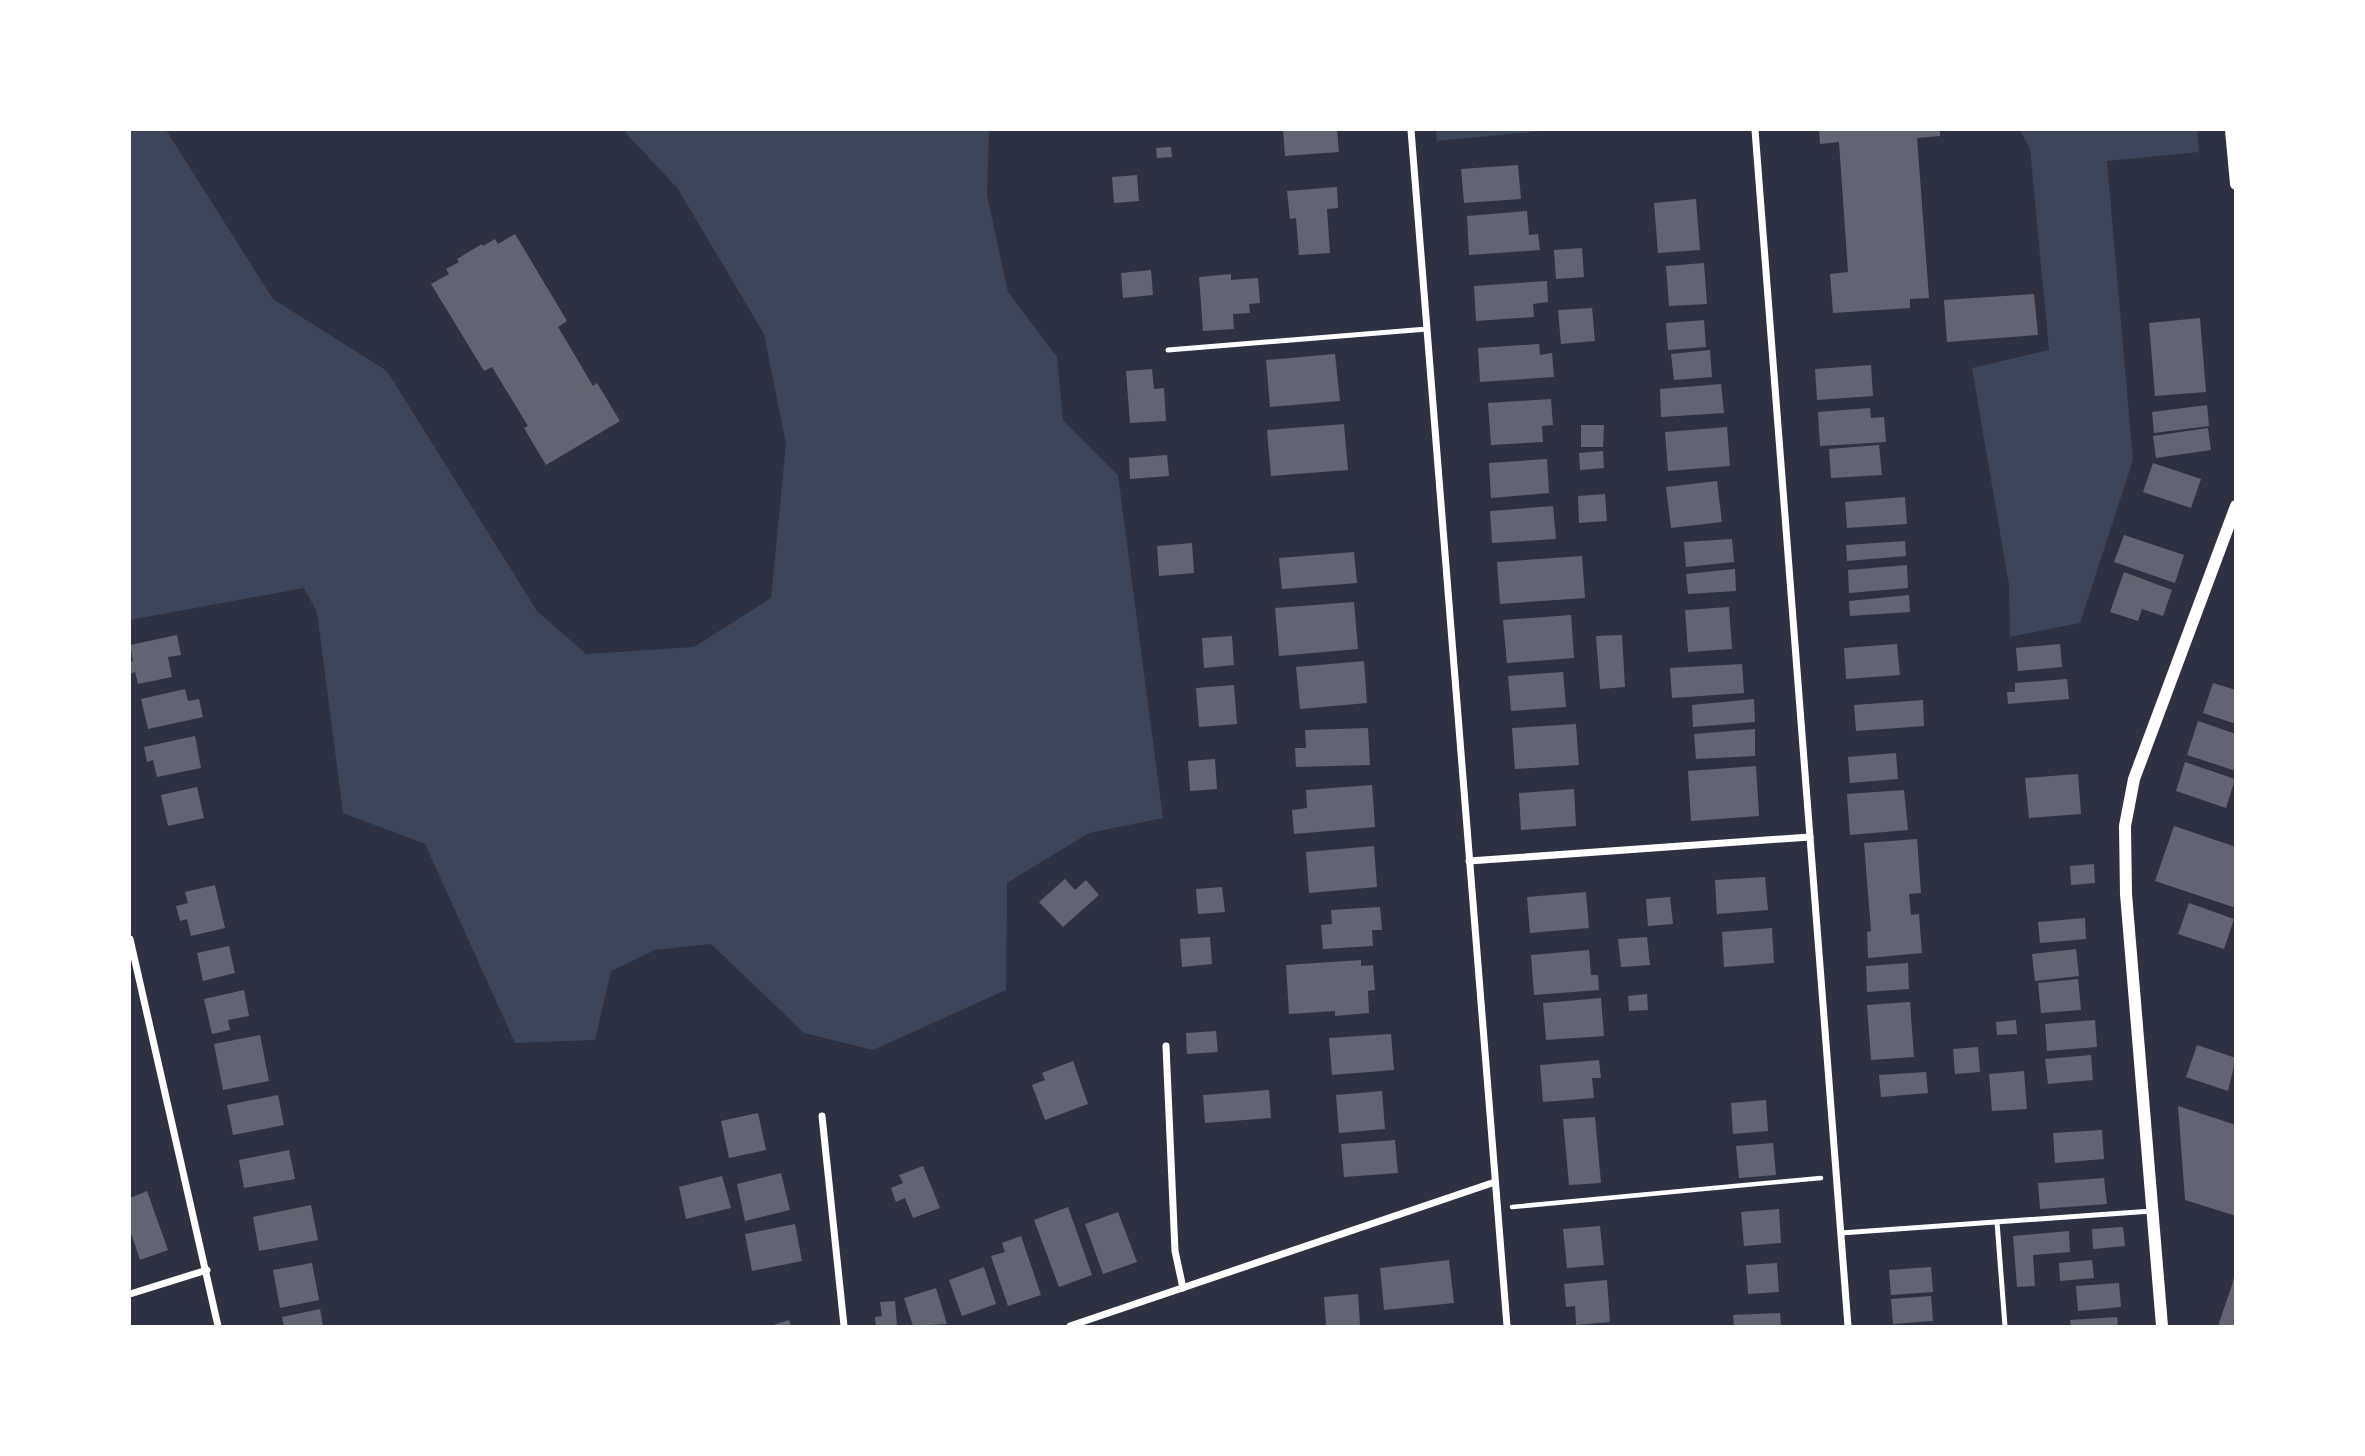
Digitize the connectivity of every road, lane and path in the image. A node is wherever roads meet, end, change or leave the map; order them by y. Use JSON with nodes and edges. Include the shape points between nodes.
{"nodes":[{"id":1,"x":1411,"y":130,"type":"edge"},
{"id":2,"x":1755,"y":130,"type":"edge"},
{"id":3,"x":2231,"y":130,"type":"edge"},
{"id":4,"x":2235,"y":184,"type":"edge"},
{"id":5,"x":1427,"y":329,"type":"junction"},
{"id":6,"x":1168,"y":350,"type":"dead end"},
{"id":7,"x":2235,"y":506,"type":"edge"},
{"id":8,"x":1810,"y":837,"type":"junction"},
{"id":9,"x":1469,"y":861,"type":"junction"},
{"id":10,"x":130,"y":939,"type":"edge"},
{"id":11,"x":1166,"y":1046,"type":"dead end"},
{"id":12,"x":822,"y":1116,"type":"dead end"},
{"id":13,"x":1836,"y":1176,"type":"junction"},
{"id":14,"x":1495,"y":1182,"type":"junction"},
{"id":15,"x":1497,"y":1209,"type":"junction"},
{"id":16,"x":2152,"y":1211,"type":"junction"},
{"id":17,"x":1997,"y":1222,"type":"junction"},
{"id":18,"x":1841,"y":1233,"type":"junction"},
{"id":19,"x":207,"y":1270,"type":"junction"},
{"id":20,"x":1183,"y":1288,"type":"junction"},
{"id":21,"x":130,"y":1294,"type":"edge"},
{"id":22,"x":218,"y":1326,"type":"edge"},
{"id":23,"x":844,"y":1326,"type":"edge"},
{"id":24,"x":1070,"y":1326,"type":"edge"},
{"id":25,"x":1507,"y":1326,"type":"edge"},
{"id":26,"x":1848,"y":1326,"type":"edge"},
{"id":27,"x":2005,"y":1326,"type":"edge"},
{"id":28,"x":2162,"y":1326,"type":"edge"}],
"edges":[{"from":1,"to":5,"type":"street"},
{"from":2,"to":8,"type":"street"},
{"from":3,"to":4,"type":"street"},
{"from":5,"to":6,"type":"lane"},
{"from":5,"to":9,"type":"street"},
{"from":7,"to":16,"type":"street","via":[[2141,757],[2125,826],[2126,894]]},
{"from":8,"to":9,"type":"street"},
{"from":8,"to":13,"type":"street"},
{"from":9,"to":14,"type":"street"},
{"from":10,"to":19,"type":"street"},
{"from":11,"to":20,"type":"street","via":[[1175,1251]]},
{"from":12,"to":23,"type":"street"},
{"from":13,"to":15,"type":"path"},
{"from":13,"to":18,"type":"street"},
{"from":14,"to":15,"type":"street"},
{"from":14,"to":20,"type":"street"},
{"from":15,"to":25,"type":"street"},
{"from":16,"to":17,"type":"lane"},
{"from":16,"to":28,"type":"street"},
{"from":17,"to":18,"type":"lane"},
{"from":17,"to":27,"type":"lane"},
{"from":18,"to":26,"type":"street"},
{"from":19,"to":21,"type":"street"},
{"from":19,"to":22,"type":"street"},
{"from":20,"to":24,"type":"street"}]}
